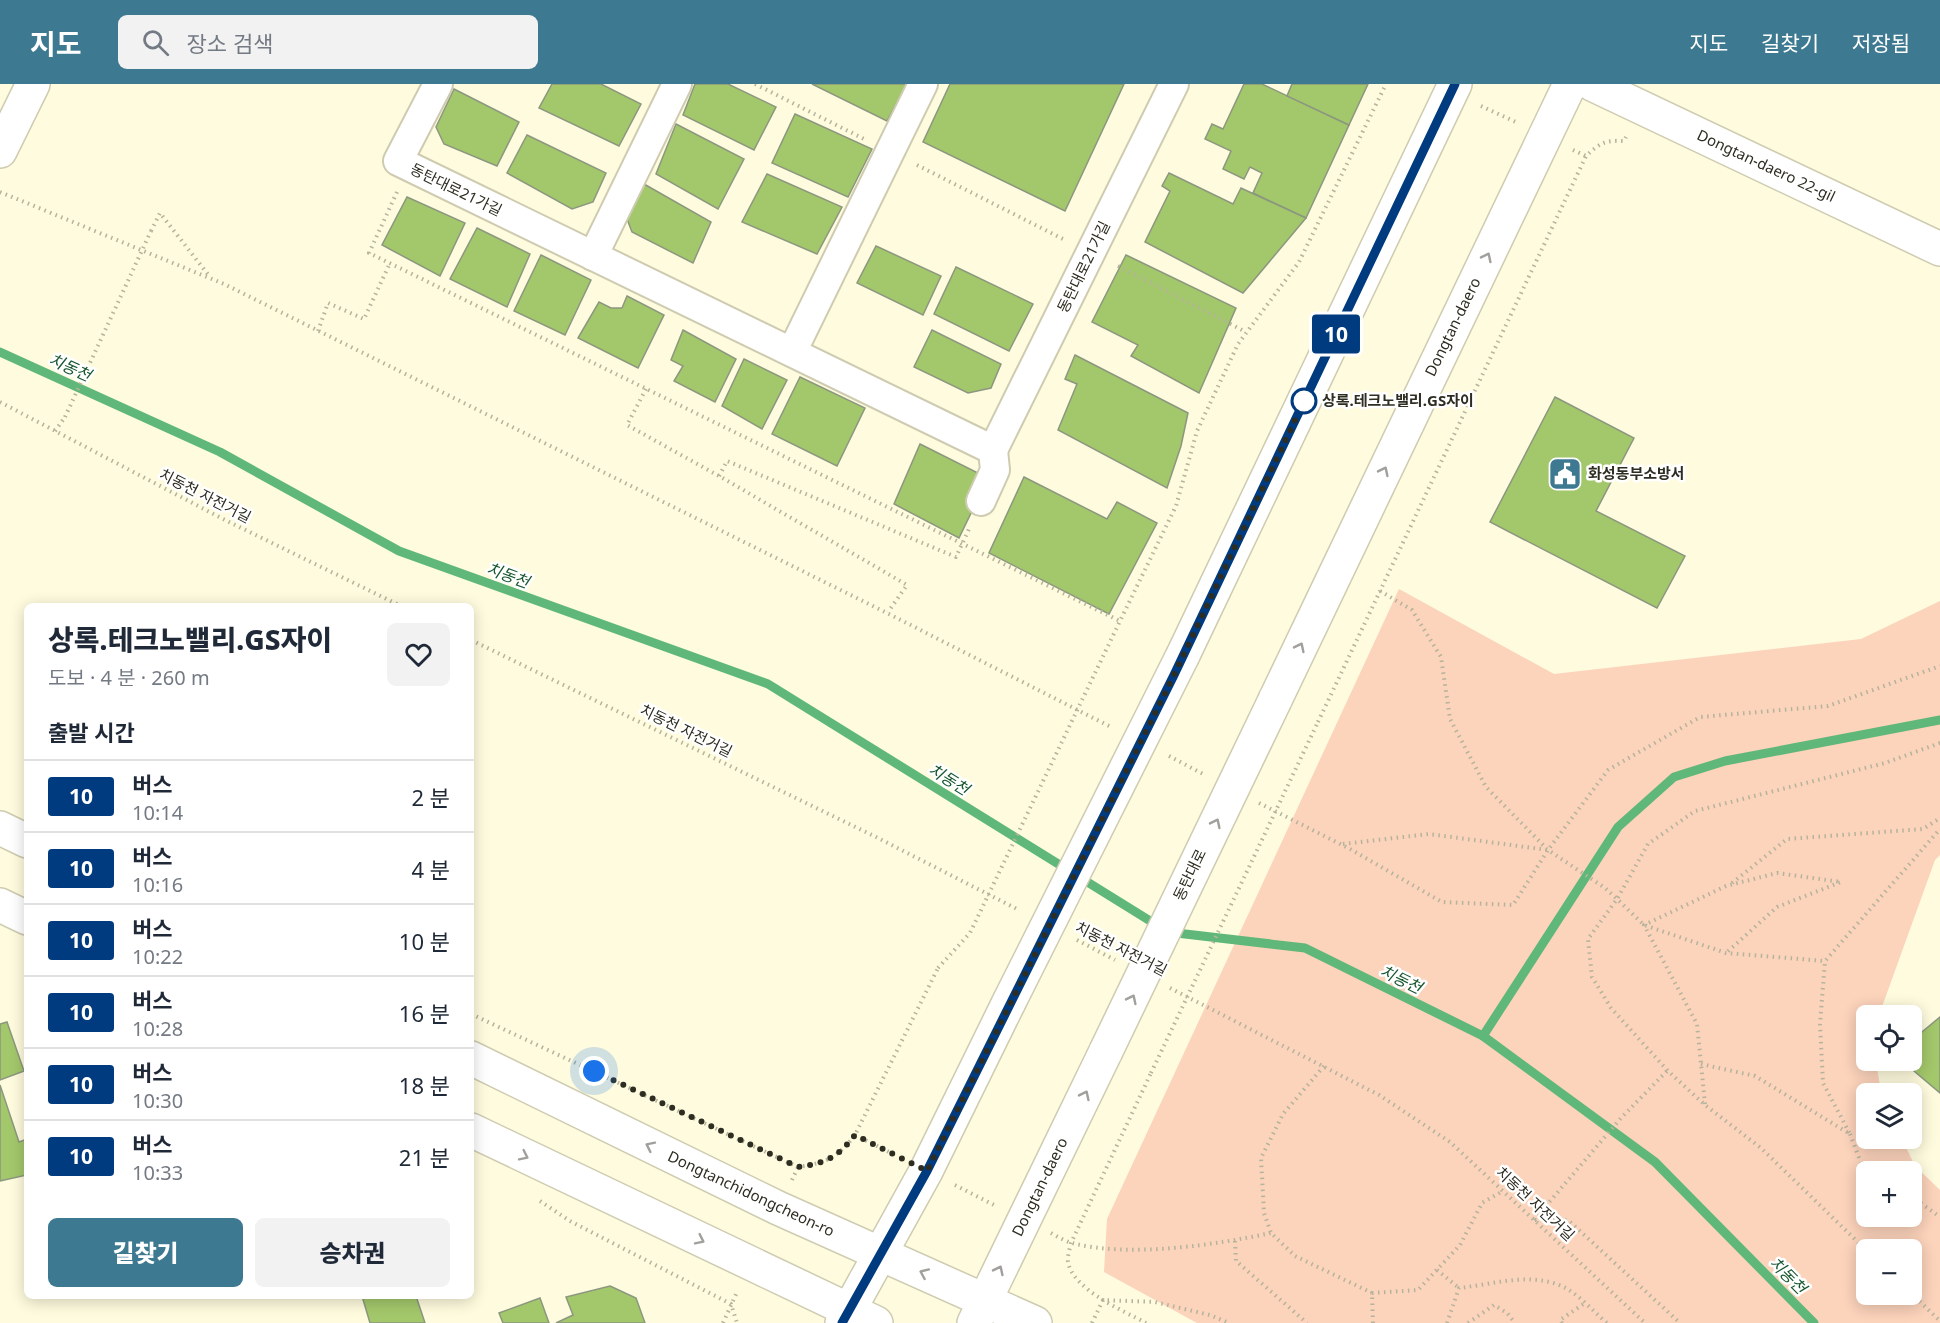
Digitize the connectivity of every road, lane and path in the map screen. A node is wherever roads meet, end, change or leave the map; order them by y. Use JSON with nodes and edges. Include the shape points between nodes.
{"nodes":[{"id":1,"x":33,"y":84,"type":"edge"},
{"id":2,"x":438,"y":84,"type":"edge"},
{"id":3,"x":677,"y":84,"type":"edge"},
{"id":4,"x":755,"y":84,"type":"edge"},
{"id":5,"x":923,"y":84,"type":"edge"},
{"id":6,"x":1174,"y":84,"type":"edge"},
{"id":7,"x":1386,"y":84,"type":"edge"},
{"id":8,"x":1570,"y":84,"type":"edge"},
{"id":9,"x":1592,"y":84,"type":"edge"},
{"id":10,"x":1453,"y":88,"type":"edge"},
{"id":11,"x":1545,"y":136,"type":"junction"},
{"id":12,"x":1624,"y":141,"type":"dead end"},
{"id":13,"x":0,"y":151,"type":"edge"},
{"id":14,"x":890,"y":152,"type":"junction"},
{"id":15,"x":1586,"y":156,"type":"junction"},
{"id":16,"x":409,"y":166,"type":"junction"},
{"id":17,"x":0,"y":192,"type":"edge"},
{"id":18,"x":1940,"y":249,"type":"edge"},
{"id":19,"x":1091,"y":253,"type":"junction"},
{"id":20,"x":593,"y":256,"type":"junction"},
{"id":21,"x":390,"y":263,"type":"junction"},
{"id":22,"x":210,"y":278,"type":"junction"},
{"id":23,"x":318,"y":331,"type":"junction"},
{"id":24,"x":1246,"y":332,"type":"junction"},
{"id":25,"x":792,"y":352,"type":"junction"},
{"id":26,"x":646,"y":389,"type":"junction"},
{"id":27,"x":0,"y":402,"type":"edge"},
{"id":28,"x":55,"y":431,"type":"junction"},
{"id":29,"x":993,"y":450,"type":"junction"},
{"id":30,"x":719,"y":476,"type":"junction"},
{"id":31,"x":981,"y":501,"type":"joint"},
{"id":32,"x":962,"y":544,"type":"junction"},
{"id":33,"x":1380,"y":591,"type":"junction"},
{"id":34,"x":395,"y":603,"type":"edge"},
{"id":35,"x":887,"y":613,"type":"junction"},
{"id":36,"x":1120,"y":621,"type":"junction"},
{"id":37,"x":474,"y":641,"type":"edge"},
{"id":38,"x":1940,"y":666,"type":"edge"},
{"id":39,"x":1275,"y":700,"type":"joint"},
{"id":40,"x":1122,"y":732,"type":"dead end"},
{"id":41,"x":1940,"y":744,"type":"edge"},
{"id":42,"x":1163,"y":754,"type":"dead end"},
{"id":43,"x":1205,"y":775,"type":"dead end"},
{"id":44,"x":1258,"y":802,"type":"dead end"},
{"id":45,"x":1940,"y":818,"type":"edge"},
{"id":46,"x":0,"y":828,"type":"edge"},
{"id":47,"x":1940,"y":829,"type":"edge"},
{"id":48,"x":24,"y":840,"type":"edge"},
{"id":49,"x":1341,"y":845,"type":"junction"},
{"id":50,"x":1548,"y":850,"type":"junction"},
{"id":51,"x":1730,"y":885,"type":"junction"},
{"id":52,"x":1617,"y":899,"type":"junction"},
{"id":53,"x":0,"y":905,"type":"edge"},
{"id":54,"x":1025,"y":914,"type":"dead end"},
{"id":55,"x":24,"y":917,"type":"edge"},
{"id":56,"x":1644,"y":926,"type":"junction"},
{"id":57,"x":1068,"y":935,"type":"dead end"},
{"id":58,"x":1726,"y":953,"type":"junction"},
{"id":59,"x":1825,"y":961,"type":"junction"},
{"id":60,"x":1121,"y":963,"type":"dead end"},
{"id":61,"x":1164,"y":984,"type":"dead end"},
{"id":62,"x":474,"y":1015,"type":"edge"},
{"id":63,"x":1106,"y":1051,"type":"joint"},
{"id":64,"x":474,"y":1059,"type":"edge"},
{"id":65,"x":1701,"y":1064,"type":"junction"},
{"id":66,"x":1324,"y":1066,"type":"junction"},
{"id":67,"x":1668,"y":1071,"type":"junction"},
{"id":68,"x":1705,"y":1105,"type":"junction"},
{"id":69,"x":474,"y":1131,"type":"edge"},
{"id":70,"x":1850,"y":1134,"type":"junction"},
{"id":71,"x":855,"y":1135,"type":"junction"},
{"id":72,"x":1860,"y":1161,"type":"edge"},
{"id":73,"x":927,"y":1171,"type":"junction"},
{"id":74,"x":1503,"y":1190,"type":"junction"},
{"id":75,"x":1922,"y":1204,"type":"edge"},
{"id":76,"x":1940,"y":1217,"type":"edge"},
{"id":77,"x":1024,"y":1219,"type":"junction"},
{"id":78,"x":1534,"y":1220,"type":"junction"},
{"id":79,"x":570,"y":1221,"type":"dead end"},
{"id":80,"x":1271,"y":1233,"type":"junction"},
{"id":81,"x":1856,"y":1240,"type":"edge"},
{"id":82,"x":1235,"y":1241,"type":"junction"},
{"id":83,"x":1071,"y":1243,"type":"junction"},
{"id":84,"x":880,"y":1254,"type":"junction"},
{"id":85,"x":1437,"y":1270,"type":"junction"},
{"id":86,"x":1459,"y":1288,"type":"junction"},
{"id":87,"x":1372,"y":1293,"type":"junction"},
{"id":88,"x":1103,"y":1300,"type":"junction"},
{"id":89,"x":1585,"y":1303,"type":"junction"},
{"id":90,"x":731,"y":1304,"type":"junction"},
{"id":91,"x":1922,"y":1304,"type":"edge"},
{"id":92,"x":979,"y":1312,"type":"edge"},
{"id":93,"x":855,"y":1319,"type":"edge"},
{"id":94,"x":1474,"y":1321,"type":"edge"},
{"id":95,"x":1940,"y":1321,"type":"edge"},
{"id":96,"x":723,"y":1323,"type":"edge"},
{"id":97,"x":737,"y":1323,"type":"edge"},
{"id":98,"x":1035,"y":1323,"type":"edge"},
{"id":99,"x":1092,"y":1323,"type":"edge"},
{"id":100,"x":1146,"y":1323,"type":"edge"},
{"id":101,"x":1229,"y":1323,"type":"edge"},
{"id":102,"x":1307,"y":1323,"type":"edge"},
{"id":103,"x":1373,"y":1323,"type":"edge"},
{"id":104,"x":1447,"y":1323,"type":"edge"},
{"id":105,"x":1467,"y":1323,"type":"edge"},
{"id":106,"x":1515,"y":1323,"type":"edge"},
{"id":107,"x":1562,"y":1323,"type":"edge"},
{"id":108,"x":1607,"y":1323,"type":"edge"},
{"id":109,"x":1646,"y":1323,"type":"edge"},
{"id":110,"x":1680,"y":1323,"type":"edge"}],
"edges":[{"from":1,"to":13,"type":"main road"},
{"from":2,"to":16,"type":"street","name":"동탄대로21가길","via":[[398,161]]},
{"from":3,"to":20,"type":"street"},
{"from":4,"to":14,"type":"path"},
{"from":5,"to":14,"type":"street"},
{"from":6,"to":19,"type":"street","name":"동탄대로21가길"},
{"from":7,"to":24,"type":"path","via":[[1299,262]]},
{"from":8,"to":11,"type":"main road","name":"Dongtan-daero"},
{"from":9,"to":18,"type":"main road","name":"Dongtan-daero 22-gil"},
{"from":10,"to":11,"type":"path"},
{"from":10,"to":73,"type":"main road","bridge":true,"via":[[1183,655]]},
{"from":11,"to":15,"type":"path"},
{"from":39,"to":11,"type":"main road","name":"Dongtan-daero","one_way":true},
{"from":12,"to":15,"type":"path","via":[[1598,144]]},
{"from":14,"to":19,"type":"path"},
{"from":14,"to":25,"type":"street"},
{"from":15,"to":33,"type":"path"},
{"from":16,"to":20,"type":"street","name":"동탄대로21가길"},
{"from":16,"to":21,"type":"path","via":[[369,253]]},
{"from":17,"to":22,"type":"path"},
{"from":19,"to":24,"type":"path"},
{"from":19,"to":29,"type":"street","name":"동탄대로21가길"},
{"from":20,"to":25,"type":"street","name":"동탄대로21가길"},
{"from":21,"to":23,"type":"path","via":[[364,319],[328,303]]},
{"from":21,"to":26,"type":"path"},
{"from":22,"to":23,"type":"path"},
{"from":22,"to":28,"type":"path","bridge":true,"via":[[160,213]]},
{"from":23,"to":35,"type":"path"},
{"from":24,"to":36,"type":"path","via":[[1197,431],[1176,506]]},
{"from":25,"to":29,"type":"street","name":"동탄대로21가길"},
{"from":26,"to":30,"type":"path","via":[[627,425]]},
{"from":26,"to":32,"type":"path"},
{"from":27,"to":28,"type":"path","name":"치동천 자전거길"},
{"from":28,"to":34,"type":"path","name":"치동천 자전거길","via":[[222,519]]},
{"from":29,"to":31,"type":"street","name":"동탄대로21가길","via":[[995,470]]},
{"from":30,"to":32,"type":"path","via":[[727,461],[956,557]]},
{"from":30,"to":35,"type":"path","via":[[907,585]]},
{"from":31,"to":32,"type":"path"},
{"from":32,"to":36,"type":"path"},
{"from":33,"to":50,"type":"path","via":[[1412,610],[1441,657],[1450,719],[1486,787]]},
{"from":33,"to":83,"type":"path","bridge":true},
{"from":35,"to":40,"type":"path"},
{"from":36,"to":71,"type":"path","bridge":true,"via":[[970,933],[938,968]]},
{"from":37,"to":54,"type":"path","name":"치동천 자전거길"},
{"from":38,"to":50,"type":"path","via":[[1828,706],[1700,717],[1608,770]]},
{"from":63,"to":39,"type":"main road","name":"동탄대로","one_way":true,"bridge":true},
{"from":41,"to":52,"type":"path","via":[[1885,763],[1695,811],[1648,844]]},
{"from":42,"to":43,"type":"path"},
{"from":44,"to":49,"type":"path"},
{"from":45,"to":51,"type":"path","via":[[1923,829],[1787,839]]},
{"from":46,"to":48,"type":"main road"},
{"from":47,"to":59,"type":"path"},
{"from":49,"to":50,"type":"path","via":[[1429,834]]},
{"from":49,"to":50,"type":"path","via":[[1442,902],[1513,905]]},
{"from":50,"to":52,"type":"path"},
{"from":51,"to":56,"type":"path"},
{"from":51,"to":58,"type":"path","via":[[1776,873],[1841,882],[1776,907]]},
{"from":52,"to":56,"type":"path"},
{"from":52,"to":67,"type":"path","via":[[1588,939],[1592,977],[1611,1008]]},
{"from":53,"to":55,"type":"main road"},
{"from":56,"to":58,"type":"path"},
{"from":56,"to":65,"type":"path","via":[[1697,1024]]},
{"from":57,"to":60,"type":"path","name":"치동천 자전거길"},
{"from":58,"to":59,"type":"path"},
{"from":59,"to":70,"type":"path","via":[[1820,1024],[1823,1083]]},
{"from":61,"to":66,"type":"path","name":"치동천 자전거길"},
{"from":62,"to":71,"type":"path","via":[[798,1167],[834,1157]]},
{"from":77,"to":63,"type":"main road","name":"Dongtan-daero","one_way":true},
{"from":84,"to":64,"type":"main road","name":"Dongtanchidongcheon-ro","one_way":true},
{"from":65,"to":68,"type":"path"},
{"from":65,"to":70,"type":"path","via":[[1755,1076]]},
{"from":66,"to":74,"type":"path","name":"치동천 자전거길","via":[[1379,1095],[1450,1142]]},
{"from":66,"to":80,"type":"path","via":[[1283,1114],[1261,1158],[1264,1213]]},
{"from":67,"to":68,"type":"path"},
{"from":67,"to":78,"type":"path","via":[[1621,1118]]},
{"from":68,"to":81,"type":"path","via":[[1761,1148]]},
{"from":69,"to":93,"type":"main road","one_way":true},
{"from":70,"to":72,"type":"path"},
{"from":71,"to":73,"type":"path"},
{"from":73,"to":77,"type":"path"},
{"from":73,"to":84,"type":"main road"},
{"from":74,"to":78,"type":"path","name":"치동천 자전거길"},
{"from":74,"to":85,"type":"path","via":[[1482,1203],[1460,1245]]},
{"from":75,"to":76,"type":"path"},
{"from":77,"to":83,"type":"path"},
{"from":92,"to":77,"type":"main road","name":"Dongtan-daero","one_way":true},
{"from":78,"to":109,"type":"path","name":"치동천 자전거길"},
{"from":78,"to":110,"type":"path","via":[[1568,1220]]},
{"from":79,"to":90,"type":"path"},
{"from":80,"to":82,"type":"path"},
{"from":80,"to":87,"type":"path","via":[[1295,1256]]},
{"from":82,"to":83,"type":"path","via":[[1128,1251]]},
{"from":82,"to":102,"type":"path","via":[[1236,1261]]},
{"from":83,"to":88,"type":"path","via":[[1068,1262],[1076,1277]]},
{"from":92,"to":84,"type":"main road","name":"Dongtanchidongcheon-ro","one_way":true},
{"from":84,"to":93,"type":"main road"},
{"from":85,"to":86,"type":"path"},
{"from":85,"to":87,"type":"path","via":[[1418,1290]]},
{"from":86,"to":89,"type":"path","via":[[1536,1279],[1553,1282]]},
{"from":86,"to":104,"type":"path"},
{"from":87,"to":103,"type":"path"},
{"from":88,"to":99,"type":"path"},
{"from":88,"to":100,"type":"path"},
{"from":88,"to":101,"type":"path","via":[[1155,1302]]},
{"from":89,"to":107,"type":"path","via":[[1560,1320]]},
{"from":89,"to":108,"type":"path"},
{"from":90,"to":96,"type":"path"},
{"from":90,"to":97,"type":"path"},
{"from":91,"to":95,"type":"path"},
{"from":92,"to":98,"type":"main road","name":"Dongtanchidongcheon-ro"},
{"from":94,"to":105,"type":"path"},
{"from":94,"to":106,"type":"path","via":[[1494,1305]]}]}
